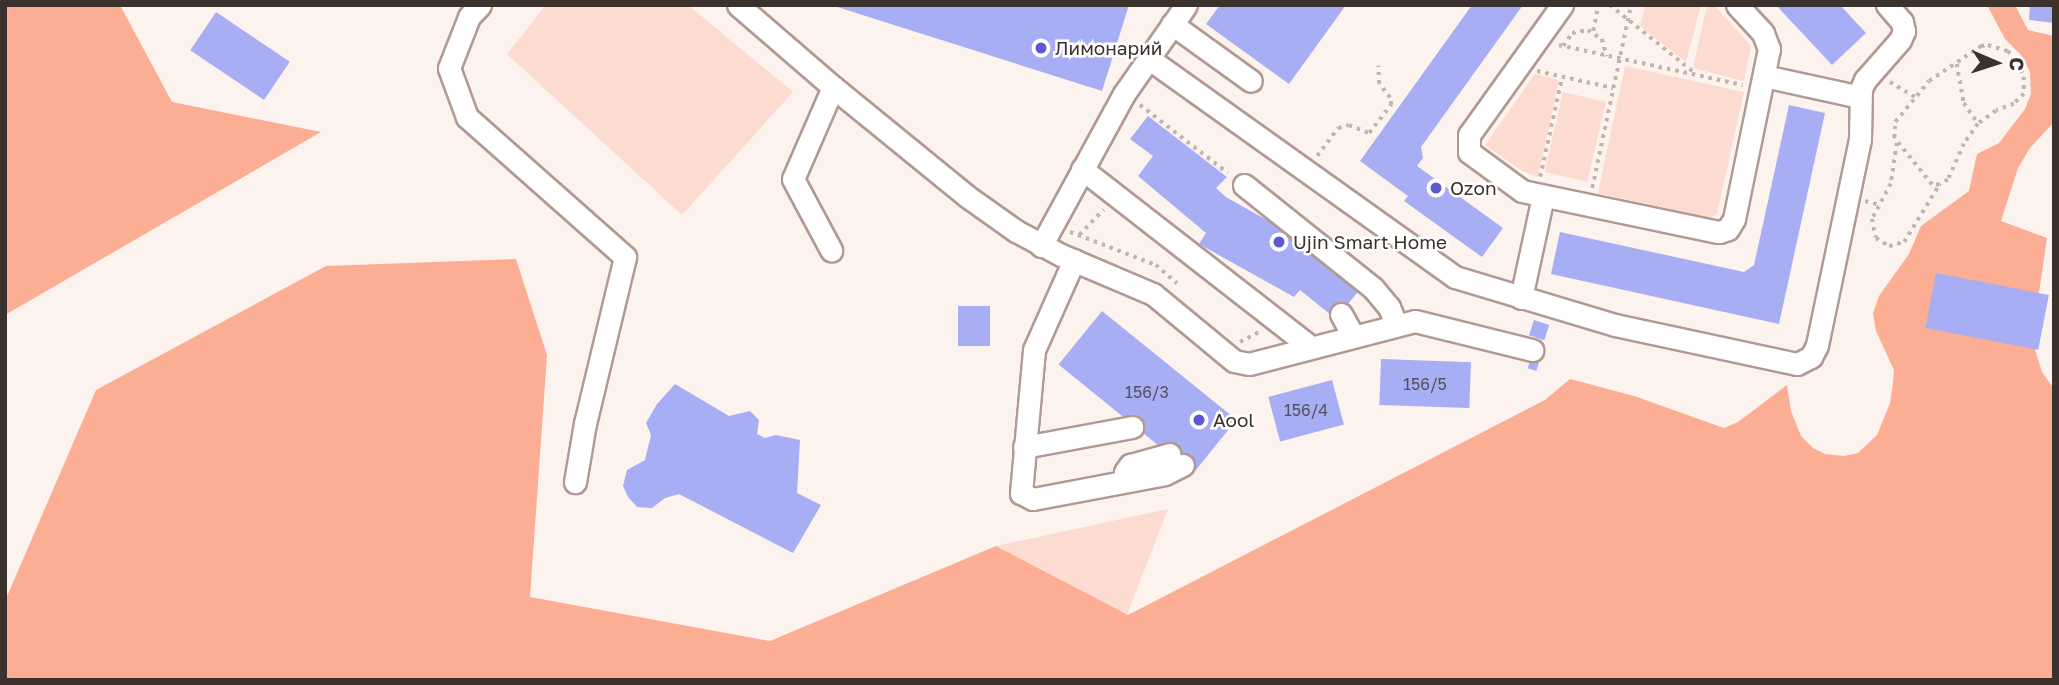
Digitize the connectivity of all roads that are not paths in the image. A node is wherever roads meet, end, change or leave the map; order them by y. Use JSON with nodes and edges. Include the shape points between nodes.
{"nodes":[{"id":1,"x":480,"y":5,"type":"edge"},
{"id":2,"x":738,"y":5,"type":"edge"},
{"id":3,"x":1186,"y":5,"type":"edge"},
{"id":4,"x":1562,"y":5,"type":"edge"},
{"id":5,"x":1737,"y":5,"type":"edge"},
{"id":6,"x":1887,"y":5,"type":"edge"},
{"id":7,"x":1172,"y":24,"type":"junction"},
{"id":8,"x":1148,"y":58,"type":"junction"},
{"id":9,"x":1251,"y":81,"type":"dead end"},
{"id":10,"x":1763,"y":83,"type":"junction"},
{"id":11,"x":833,"y":87,"type":"junction"},
{"id":12,"x":1860,"y":97,"type":"junction"},
{"id":13,"x":1082,"y":169,"type":"junction"},
{"id":14,"x":1244,"y":185,"type":"road end"},
{"id":15,"x":1540,"y":195,"type":"junction"},
{"id":16,"x":1041,"y":246,"type":"junction"},
{"id":17,"x":831,"y":250,"type":"dead end"},
{"id":18,"x":1067,"y":258,"type":"junction"},
{"id":19,"x":1521,"y":298,"type":"junction"},
{"id":20,"x":1341,"y":314,"type":"dead end"},
{"id":21,"x":1396,"y":324,"type":"junction"},
{"id":22,"x":1353,"y":336,"type":"junction"},
{"id":23,"x":1311,"y":347,"type":"junction"},
{"id":24,"x":1532,"y":350,"type":"dead end"},
{"id":25,"x":1132,"y":427,"type":"dead end"},
{"id":26,"x":1024,"y":447,"type":"junction"},
{"id":27,"x":1176,"y":460,"type":"dead end"},
{"id":28,"x":576,"y":482,"type":"dead end"}],
"edges":[{"from":1,"to":28,"type":"lane","via":[[469,18],[449,68],[467,117],[625,257],[585,423]]},
{"from":2,"to":11,"type":"lane"},
{"from":3,"to":7,"type":"lane"},
{"from":4,"to":15,"type":"lane","via":[[1469,135],[1467,146],[1474,158],[1510,184]]},
{"from":5,"to":10,"type":"lane","via":[[1766,38],[1769,49]]},
{"from":6,"to":12,"type":"lane","via":[[1904,31],[1865,80]]},
{"from":7,"to":8,"type":"lane"},
{"from":7,"to":9,"type":"lane"},
{"from":8,"to":13,"type":"lane"},
{"from":8,"to":19,"type":"lane","via":[[1447,273]]},
{"from":10,"to":12,"type":"lane"},
{"from":10,"to":15,"type":"lane","via":[[1734,219],[1728,229],[1719,232]]},
{"from":11,"to":16,"type":"lane","via":[[968,197]]},
{"from":11,"to":17,"type":"lane","via":[[793,179]]},
{"from":12,"to":19,"type":"lane","via":[[1859,144],[1817,345],[1802,363],[1789,365],[1624,327]]},
{"from":13,"to":16,"type":"lane"},
{"from":13,"to":23,"type":"lane"},
{"from":14,"to":21,"type":"lane","via":[[1373,288]]},
{"from":15,"to":19,"type":"lane"},
{"from":16,"to":18,"type":"lane"},
{"from":18,"to":23,"type":"lane","via":[[1143,288],[1234,361],[1250,364]]},
{"from":18,"to":26,"type":"lane","via":[[1034,350]]},
{"from":20,"to":22,"type":"lane"},
{"from":21,"to":22,"type":"lane"},
{"from":21,"to":24,"type":"lane","via":[[1427,322]]},
{"from":22,"to":23,"type":"lane"},
{"from":25,"to":26,"type":"lane"},
{"from":26,"to":27,"type":"lane","via":[[1020,488],[1029,499],[1127,481],[1125,472],[1130,465]]}]}
